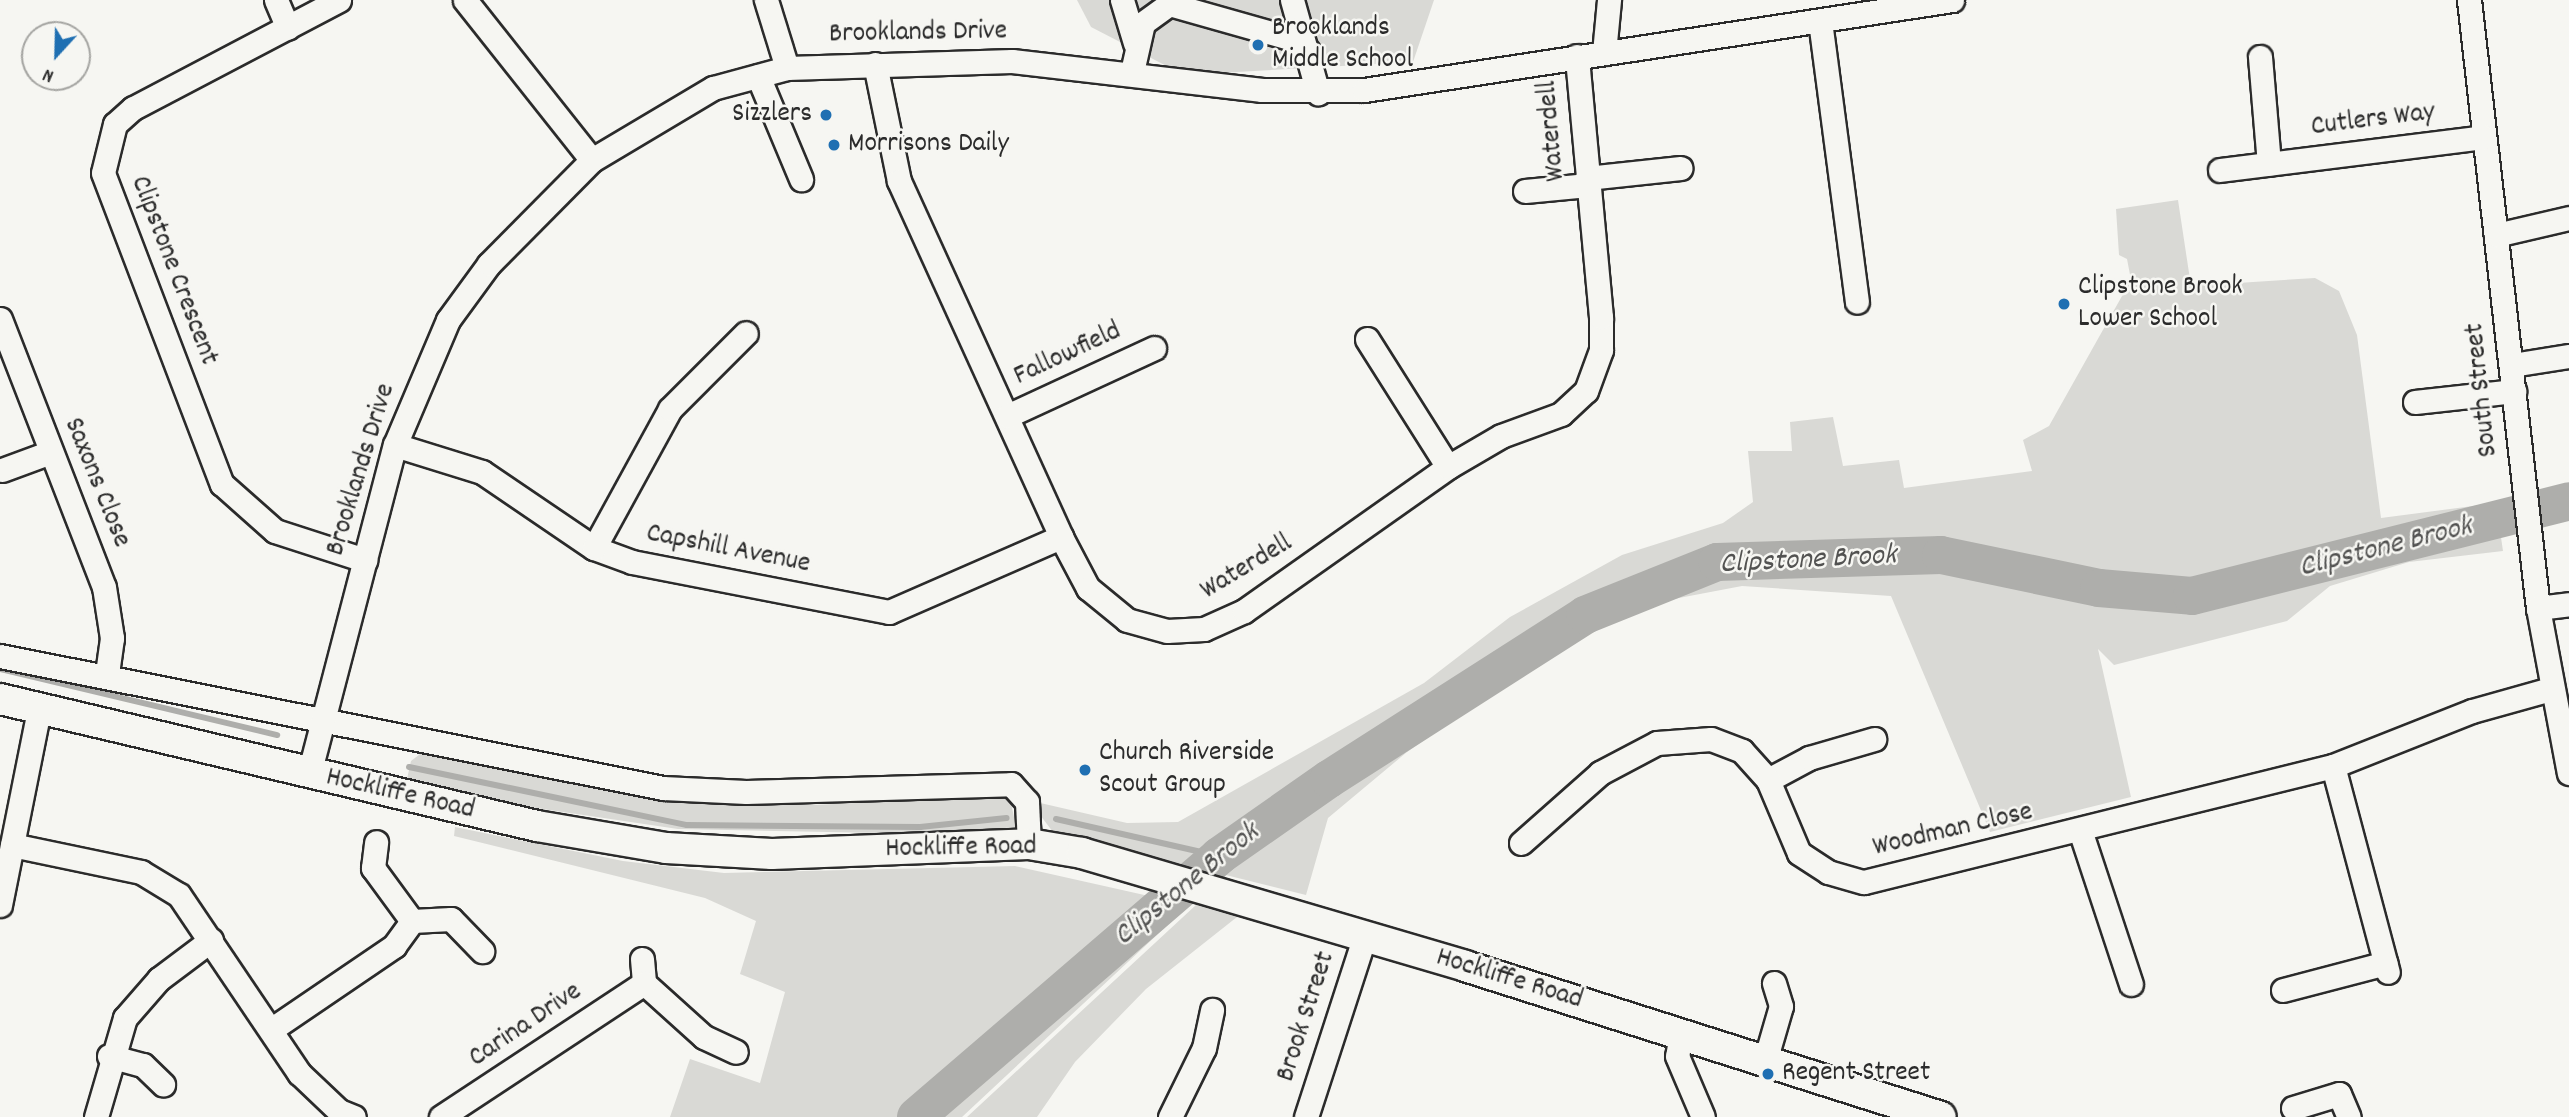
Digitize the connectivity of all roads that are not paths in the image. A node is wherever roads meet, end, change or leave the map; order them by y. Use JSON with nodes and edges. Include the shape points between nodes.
{"nodes":[{"id":1,"x":276,"y":0,"type":"edge"},
{"id":2,"x":340,"y":0,"type":"edge"},
{"id":3,"x":465,"y":0,"type":"edge"},
{"id":4,"x":766,"y":0,"type":"edge"},
{"id":5,"x":1122,"y":0,"type":"edge"},
{"id":6,"x":1292,"y":0,"type":"edge"},
{"id":7,"x":1609,"y":0,"type":"edge"},
{"id":8,"x":1952,"y":0,"type":"edge"},
{"id":9,"x":2469,"y":0,"type":"edge"},
{"id":10,"x":1163,"y":2,"type":"edge"},
{"id":11,"x":1820,"y":21,"type":"junction"},
{"id":12,"x":288,"y":28,"type":"junction"},
{"id":13,"x":1135,"y":43,"type":"junction"},
{"id":14,"x":1308,"y":51,"type":"junction"},
{"id":15,"x":1604,"y":53,"type":"junction"},
{"id":16,"x":1577,"y":56,"type":"junction"},
{"id":17,"x":2260,"y":57,"type":"dead end"},
{"id":18,"x":875,"y":64,"type":"junction"},
{"id":19,"x":787,"y":68,"type":"junction"},
{"id":20,"x":1132,"y":72,"type":"junction"},
{"id":21,"x":758,"y":76,"type":"junction"},
{"id":22,"x":1318,"y":93,"type":"junction"},
{"id":23,"x":2484,"y":137,"type":"junction"},
{"id":24,"x":592,"y":160,"type":"junction"},
{"id":25,"x":2269,"y":164,"type":"junction"},
{"id":26,"x":1680,"y":168,"type":"dead end"},
{"id":27,"x":2220,"y":170,"type":"dead end"},
{"id":28,"x":801,"y":179,"type":"dead end"},
{"id":29,"x":1588,"y":181,"type":"junction"},
{"id":30,"x":1525,"y":191,"type":"dead end"},
{"id":31,"x":2569,"y":218,"type":"edge"},
{"id":32,"x":2496,"y":235,"type":"junction"},
{"id":33,"x":1857,"y":302,"type":"dead end"},
{"id":34,"x":0,"y":319,"type":"edge"},
{"id":35,"x":746,"y":334,"type":"dead end"},
{"id":36,"x":1367,"y":339,"type":"dead end"},
{"id":37,"x":1154,"y":348,"type":"dead end"},
{"id":38,"x":2569,"y":356,"type":"edge"},
{"id":39,"x":2512,"y":365,"type":"junction"},
{"id":40,"x":2514,"y":391,"type":"junction"},
{"id":41,"x":2415,"y":402,"type":"dead end"},
{"id":42,"x":1007,"y":416,"type":"junction"},
{"id":43,"x":394,"y":445,"type":"junction"},
{"id":44,"x":51,"y":452,"type":"junction"},
{"id":45,"x":1448,"y":467,"type":"junction"},
{"id":46,"x":2,"y":470,"type":"dead end"},
{"id":47,"x":1061,"y":537,"type":"junction"},
{"id":48,"x":594,"y":548,"type":"junction"},
{"id":49,"x":365,"y":560,"type":"junction"},
{"id":50,"x":2569,"y":604,"type":"edge"},
{"id":51,"x":2538,"y":608,"type":"junction"},
{"id":52,"x":0,"y":656,"type":"edge"},
{"id":53,"x":107,"y":674,"type":"junction"},
{"id":54,"x":2551,"y":689,"type":"junction"},
{"id":55,"x":0,"y":699,"type":"edge"},
{"id":56,"x":40,"y":709,"type":"junction"},
{"id":57,"x":326,"y":718,"type":"junction"},
{"id":58,"x":1874,"y":739,"type":"dead end"},
{"id":59,"x":2333,"y":766,"type":"junction"},
{"id":60,"x":2569,"y":773,"type":"edge"},
{"id":61,"x":309,"y":774,"type":"junction"},
{"id":62,"x":1768,"y":779,"type":"junction"},
{"id":63,"x":2081,"y":833,"type":"junction"},
{"id":64,"x":376,"y":842,"type":"dead end"},
{"id":65,"x":1521,"y":843,"type":"dead end"},
{"id":66,"x":1030,"y":844,"type":"junction"},
{"id":67,"x":12,"y":845,"type":"junction"},
{"id":68,"x":0,"y":905,"type":"edge"},
{"id":69,"x":412,"y":921,"type":"junction"},
{"id":70,"x":1364,"y":935,"type":"junction"},
{"id":71,"x":211,"y":940,"type":"junction"},
{"id":72,"x":482,"y":951,"type":"dead end"},
{"id":73,"x":642,"y":959,"type":"dead end"},
{"id":74,"x":644,"y":983,"type":"junction"},
{"id":75,"x":1774,"y":983,"type":"dead end"},
{"id":76,"x":2131,"y":984,"type":"dead end"},
{"id":77,"x":2283,"y":990,"type":"dead end"},
{"id":78,"x":1212,"y":1010,"type":"dead end"},
{"id":79,"x":272,"y":1029,"type":"junction"},
{"id":80,"x":1681,"y":1034,"type":"junction"},
{"id":81,"x":736,"y":1052,"type":"dead end"},
{"id":82,"x":109,"y":1056,"type":"junction"},
{"id":83,"x":1765,"y":1061,"type":"junction"},
{"id":84,"x":163,"y":1084,"type":"dead end"},
{"id":85,"x":2293,"y":1108,"type":"dead end"},
{"id":86,"x":96,"y":1117,"type":"edge"},
{"id":87,"x":354,"y":1117,"type":"edge"},
{"id":88,"x":441,"y":1117,"type":"edge"},
{"id":89,"x":1170,"y":1117,"type":"edge"},
{"id":90,"x":1306,"y":1117,"type":"edge"},
{"id":91,"x":1703,"y":1117,"type":"edge"},
{"id":92,"x":1941,"y":1117,"type":"edge"},
{"id":93,"x":2349,"y":1117,"type":"edge"}],
"edges":[{"from":1,"to":12,"type":"street"},
{"from":2,"to":12,"type":"street","name":"Clipstone Crescent"},
{"from":3,"to":24,"type":"street"},
{"from":4,"to":19,"type":"street"},
{"from":5,"to":13,"type":"street"},
{"from":6,"to":14,"type":"street"},
{"from":7,"to":15,"type":"street"},
{"from":8,"to":11,"type":"street","name":"Brooklands Drive"},
{"from":9,"to":23,"type":"street","name":"South Street"},
{"from":10,"to":13,"type":"street","via":[[1143,23]]},
{"from":10,"to":14,"type":"street","via":[[1289,38]]},
{"from":11,"to":15,"type":"street","name":"Brooklands Drive"},
{"from":11,"to":33,"type":"street"},
{"from":12,"to":49,"type":"street","name":"Clipstone Crescent","via":[[133,108],[115,124],[103,173],[222,484],[275,531]]},
{"from":13,"to":20,"type":"street"},
{"from":14,"to":22,"type":"street"},
{"from":15,"to":16,"type":"street","name":"Brooklands Drive"},
{"from":16,"to":22,"type":"street","name":"Brooklands Drive"},
{"from":16,"to":29,"type":"street","name":"Waterdell"},
{"from":17,"to":25,"type":"street"},
{"from":18,"to":19,"type":"street","name":"Brooklands Drive"},
{"from":18,"to":20,"type":"street","name":"Brooklands Drive","via":[[1012,61]]},
{"from":18,"to":42,"type":"street","name":"Waterdell","via":[[899,181]]},
{"from":19,"to":21,"type":"street","name":"Brooklands Drive"},
{"from":20,"to":22,"type":"street","name":"Brooklands Drive"},
{"from":21,"to":24,"type":"street","name":"Brooklands Drive","via":[[713,88]]},
{"from":21,"to":28,"type":"street"},
{"from":23,"to":25,"type":"street","name":"Cutlers Way"},
{"from":23,"to":32,"type":"street","name":"South Street"},
{"from":24,"to":43,"type":"street","name":"Brooklands Drive","via":[[489,264],[448,320]]},
{"from":25,"to":27,"type":"street","name":"Cutlers Way"},
{"from":26,"to":29,"type":"street"},
{"from":29,"to":30,"type":"street"},
{"from":29,"to":45,"type":"street","name":"Waterdell","via":[[1601,317],[1596,372],[1561,414],[1501,436]]},
{"from":31,"to":32,"type":"street"},
{"from":32,"to":39,"type":"street","name":"South Street"},
{"from":34,"to":44,"type":"street","name":"Saxons Close"},
{"from":35,"to":48,"type":"street","via":[[670,409]]},
{"from":36,"to":45,"type":"street"},
{"from":37,"to":42,"type":"street","name":"Fallowfield"},
{"from":38,"to":39,"type":"street"},
{"from":39,"to":40,"type":"street","name":"South Street"},
{"from":40,"to":41,"type":"street"},
{"from":40,"to":51,"type":"street","name":"South Street"},
{"from":42,"to":47,"type":"street","name":"Waterdell"},
{"from":43,"to":48,"type":"street","name":"Capshill Avenue","via":[[482,472]]},
{"from":43,"to":49,"type":"street","name":"Brooklands Drive"},
{"from":44,"to":46,"type":"street"},
{"from":44,"to":53,"type":"street","name":"Saxons Close","via":[[104,587],[112,638]]},
{"from":45,"to":47,"type":"street","name":"Waterdell","via":[[1244,611],[1204,629],[1167,631],[1127,621],[1088,588]]},
{"from":47,"to":48,"type":"street","name":"Capshill Avenue","via":[[889,612]]},
{"from":49,"to":57,"type":"street","name":"Brooklands Drive"},
{"from":50,"to":51,"type":"street"},
{"from":51,"to":54,"type":"street","name":"South Street"},
{"from":52,"to":53,"type":"street"},
{"from":53,"to":57,"type":"street"},
{"from":54,"to":59,"type":"street","name":"Woodman Close","via":[[2472,711]]},
{"from":54,"to":60,"type":"street","name":"South Street"},
{"from":55,"to":56,"type":"main road","name":"Hockliffe Road"},
{"from":56,"to":61,"type":"main road","name":"Hockliffe Road"},
{"from":56,"to":67,"type":"street"},
{"from":57,"to":61,"type":"street","name":"Brooklands Drive"},
{"from":57,"to":66,"type":"street","via":[[663,788],[746,792],[1012,784],[1027,802]]},
{"from":58,"to":62,"type":"street","via":[[1809,758]]},
{"from":59,"to":63,"type":"street","name":"Woodman Close"},
{"from":59,"to":77,"type":"street","via":[[2387,967]]},
{"from":61,"to":66,"type":"main road","name":"Hockliffe Road","via":[[666,848],[772,854]]},
{"from":62,"to":63,"type":"street","name":"Woodman Close","via":[[1799,853],[1828,872],[1864,882]]},
{"from":62,"to":65,"type":"street","name":"Woodman Close","via":[[1742,751],[1711,739],[1657,743],[1600,773]]},
{"from":63,"to":76,"type":"street"},
{"from":64,"to":69,"type":"street","via":[[373,868]]},
{"from":66,"to":70,"type":"main road","name":"Hockliffe Road","via":[[1170,877]]},
{"from":67,"to":68,"type":"street"},
{"from":67,"to":71,"type":"street","via":[[141,872],[179,895]]},
{"from":69,"to":72,"type":"street","via":[[451,919]]},
{"from":69,"to":79,"type":"street","via":[[394,946]]},
{"from":70,"to":80,"type":"main road","name":"Hockliffe Road"},
{"from":70,"to":90,"type":"street","name":"Brook Street"},
{"from":71,"to":79,"type":"street"},
{"from":71,"to":82,"type":"street","via":[[159,979],[125,1018]]},
{"from":73,"to":74,"type":"street"},
{"from":74,"to":81,"type":"street","via":[[666,998],[704,1037]]},
{"from":74,"to":88,"type":"street","name":"Carina Drive"},
{"from":75,"to":83,"type":"street","via":[[1780,1006]]},
{"from":78,"to":89,"type":"street","via":[[1204,1048]]},
{"from":79,"to":87,"type":"street","via":[[299,1073],[339,1111]]},
{"from":80,"to":83,"type":"main road","name":"Hockliffe Road"},
{"from":80,"to":91,"type":"street","via":[[1677,1056]]},
{"from":82,"to":84,"type":"street","via":[[144,1066]]},
{"from":82,"to":86,"type":"street"},
{"from":83,"to":92,"type":"main road","name":"Hockliffe Road"},
{"from":85,"to":93,"type":"street","via":[[2339,1094]]}]}
